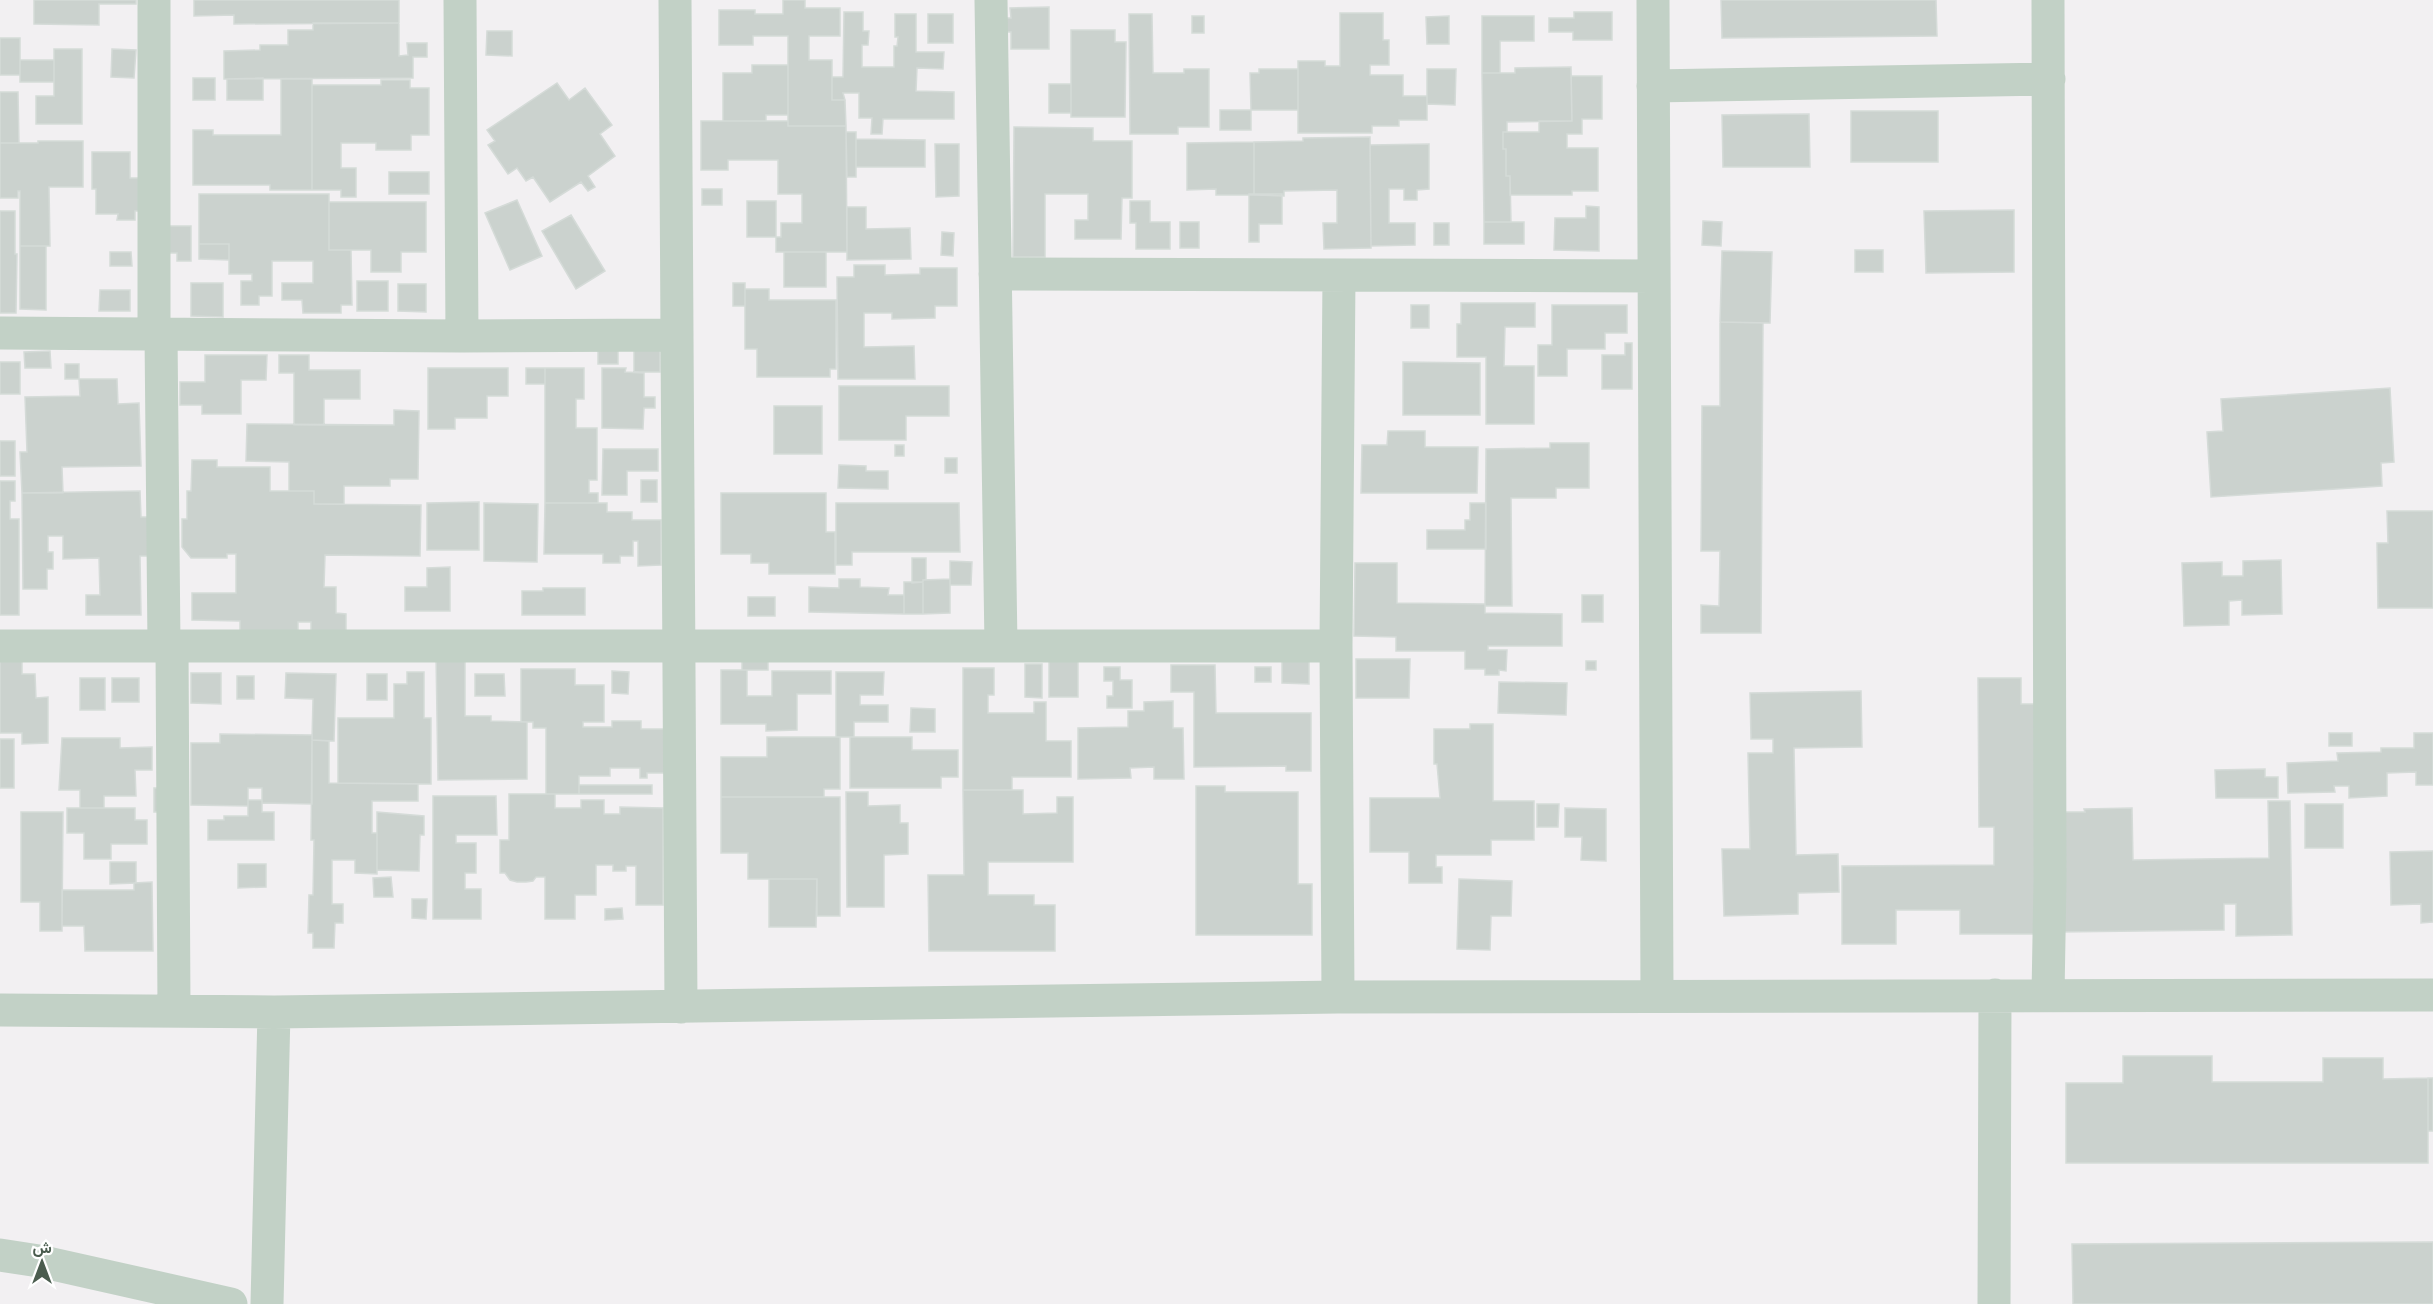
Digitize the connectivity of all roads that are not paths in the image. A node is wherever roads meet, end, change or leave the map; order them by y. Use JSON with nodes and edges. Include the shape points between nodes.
{"nodes":[{"id":1,"x":154,"y":0,"type":"edge"},
{"id":2,"x":460,"y":0,"type":"edge"},
{"id":3,"x":675,"y":0,"type":"edge"},
{"id":4,"x":991,"y":0,"type":"edge"},
{"id":5,"x":1653,"y":0,"type":"edge"},
{"id":6,"x":2048,"y":0,"type":"edge"},
{"id":7,"x":2049,"y":79,"type":"junction"},
{"id":8,"x":1653,"y":86,"type":"junction"},
{"id":9,"x":995,"y":274,"type":"junction"},
{"id":10,"x":1339,"y":275,"type":"junction"},
{"id":11,"x":1654,"y":276,"type":"junction"},
{"id":12,"x":0,"y":333,"type":"edge"},
{"id":13,"x":158,"y":334,"type":"junction"},
{"id":14,"x":676,"y":335,"type":"junction"},
{"id":15,"x":462,"y":336,"type":"junction"},
{"id":16,"x":679,"y":645,"type":"junction"},
{"id":17,"x":1001,"y":645,"type":"junction"},
{"id":18,"x":0,"y":646,"type":"edge"},
{"id":19,"x":168,"y":646,"type":"junction"},
{"id":20,"x":1336,"y":646,"type":"junction"},
{"id":21,"x":1995,"y":995,"type":"junction"},
{"id":22,"x":2048,"y":995,"type":"junction"},
{"id":23,"x":2433,"y":995,"type":"edge"},
{"id":24,"x":1657,"y":996,"type":"junction"},
{"id":25,"x":1338,"y":997,"type":"junction"},
{"id":26,"x":681,"y":1007,"type":"junction"},
{"id":27,"x":0,"y":1010,"type":"edge"},
{"id":28,"x":174,"y":1010,"type":"junction"},
{"id":29,"x":274,"y":1012,"type":"junction"},
{"id":30,"x":0,"y":1255,"type":"edge"},
{"id":31,"x":231,"y":1304,"type":"edge"},
{"id":32,"x":267,"y":1304,"type":"edge"},
{"id":33,"x":1994,"y":1304,"type":"edge"}],
"edges":[{"from":1,"to":13,"type":"street"},
{"from":2,"to":15,"type":"street"},
{"from":3,"to":14,"type":"street"},
{"from":4,"to":9,"type":"street"},
{"from":5,"to":8,"type":"street"},
{"from":6,"to":7,"type":"street"},
{"from":7,"to":8,"type":"street"},
{"from":7,"to":22,"type":"street"},
{"from":8,"to":11,"type":"street"},
{"from":9,"to":10,"type":"street"},
{"from":9,"to":17,"type":"street"},
{"from":10,"to":11,"type":"street"},
{"from":10,"to":20,"type":"street"},
{"from":11,"to":24,"type":"street"},
{"from":12,"to":13,"type":"street"},
{"from":13,"to":15,"type":"street"},
{"from":13,"to":19,"type":"street"},
{"from":14,"to":15,"type":"street"},
{"from":14,"to":16,"type":"street"},
{"from":16,"to":17,"type":"street"},
{"from":16,"to":19,"type":"street"},
{"from":16,"to":26,"type":"street"},
{"from":17,"to":20,"type":"street"},
{"from":18,"to":19,"type":"street"},
{"from":19,"to":28,"type":"street"},
{"from":20,"to":25,"type":"street"},
{"from":21,"to":22,"type":"street"},
{"from":21,"to":24,"type":"street"},
{"from":21,"to":33,"type":"street"},
{"from":22,"to":23,"type":"street"},
{"from":24,"to":25,"type":"street"},
{"from":25,"to":26,"type":"street"},
{"from":26,"to":29,"type":"street"},
{"from":27,"to":28,"type":"street"},
{"from":28,"to":29,"type":"street"},
{"from":29,"to":32,"type":"street"},
{"from":30,"to":31,"type":"street"}]}
